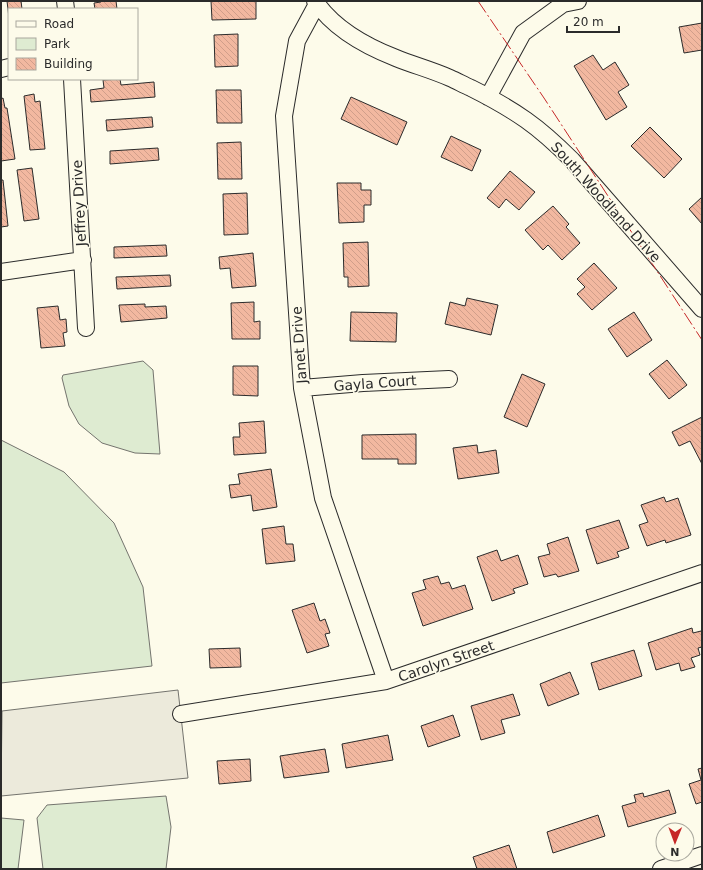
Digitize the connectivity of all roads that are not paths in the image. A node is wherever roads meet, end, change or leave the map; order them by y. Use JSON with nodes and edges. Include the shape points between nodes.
{"nodes":[{"id":1,"x":578,"y":1,"type":"edge"},
{"id":2,"x":316,"y":3,"type":"edge"},
{"id":3,"x":72,"y":80,"type":"edge"},
{"id":4,"x":488,"y":97,"type":"junction"},
{"id":5,"x":83,"y":260,"type":"junction"},
{"id":6,"x":1,"y":272,"type":"edge"},
{"id":7,"x":701,"y":307,"type":"edge"},
{"id":8,"x":86,"y":328,"type":"dead end"},
{"id":9,"x":449,"y":379,"type":"dead end"},
{"id":10,"x":302,"y":388,"type":"junction"},
{"id":11,"x":702,"y":573,"type":"edge"},
{"id":12,"x":386,"y":681,"type":"junction"},
{"id":13,"x":181,"y":714,"type":"dead end"},
{"id":14,"x":702,"y":855,"type":"edge"},
{"id":15,"x":661,"y":869,"type":"edge"}],
"edges":[{"from":1,"to":4,"type":"street","via":[[562,4],[523,33]]},
{"from":2,"to":4,"type":"street","name":"South Woodland Drive","via":[[346,32],[370,47],[450,78]]},
{"from":2,"to":10,"type":"street","name":"Janet Drive","via":[[297,41],[284,116]]},
{"from":3,"to":5,"type":"street","name":"Jeffrey Drive"},
{"from":4,"to":7,"type":"street","name":"South Woodland Drive","via":[[526,120],[572,160]]},
{"from":5,"to":6,"type":"street"},
{"from":5,"to":8,"type":"street","name":"Jeffrey Drive"},
{"from":9,"to":10,"type":"street","name":"Gayla Court"},
{"from":10,"to":12,"type":"street","name":"Janet Drive","via":[[323,498]]},
{"from":11,"to":12,"type":"street","name":"Carolyn Street"},
{"from":12,"to":13,"type":"street","name":"Carolyn Street"},
{"from":14,"to":15,"type":"street"}]}
